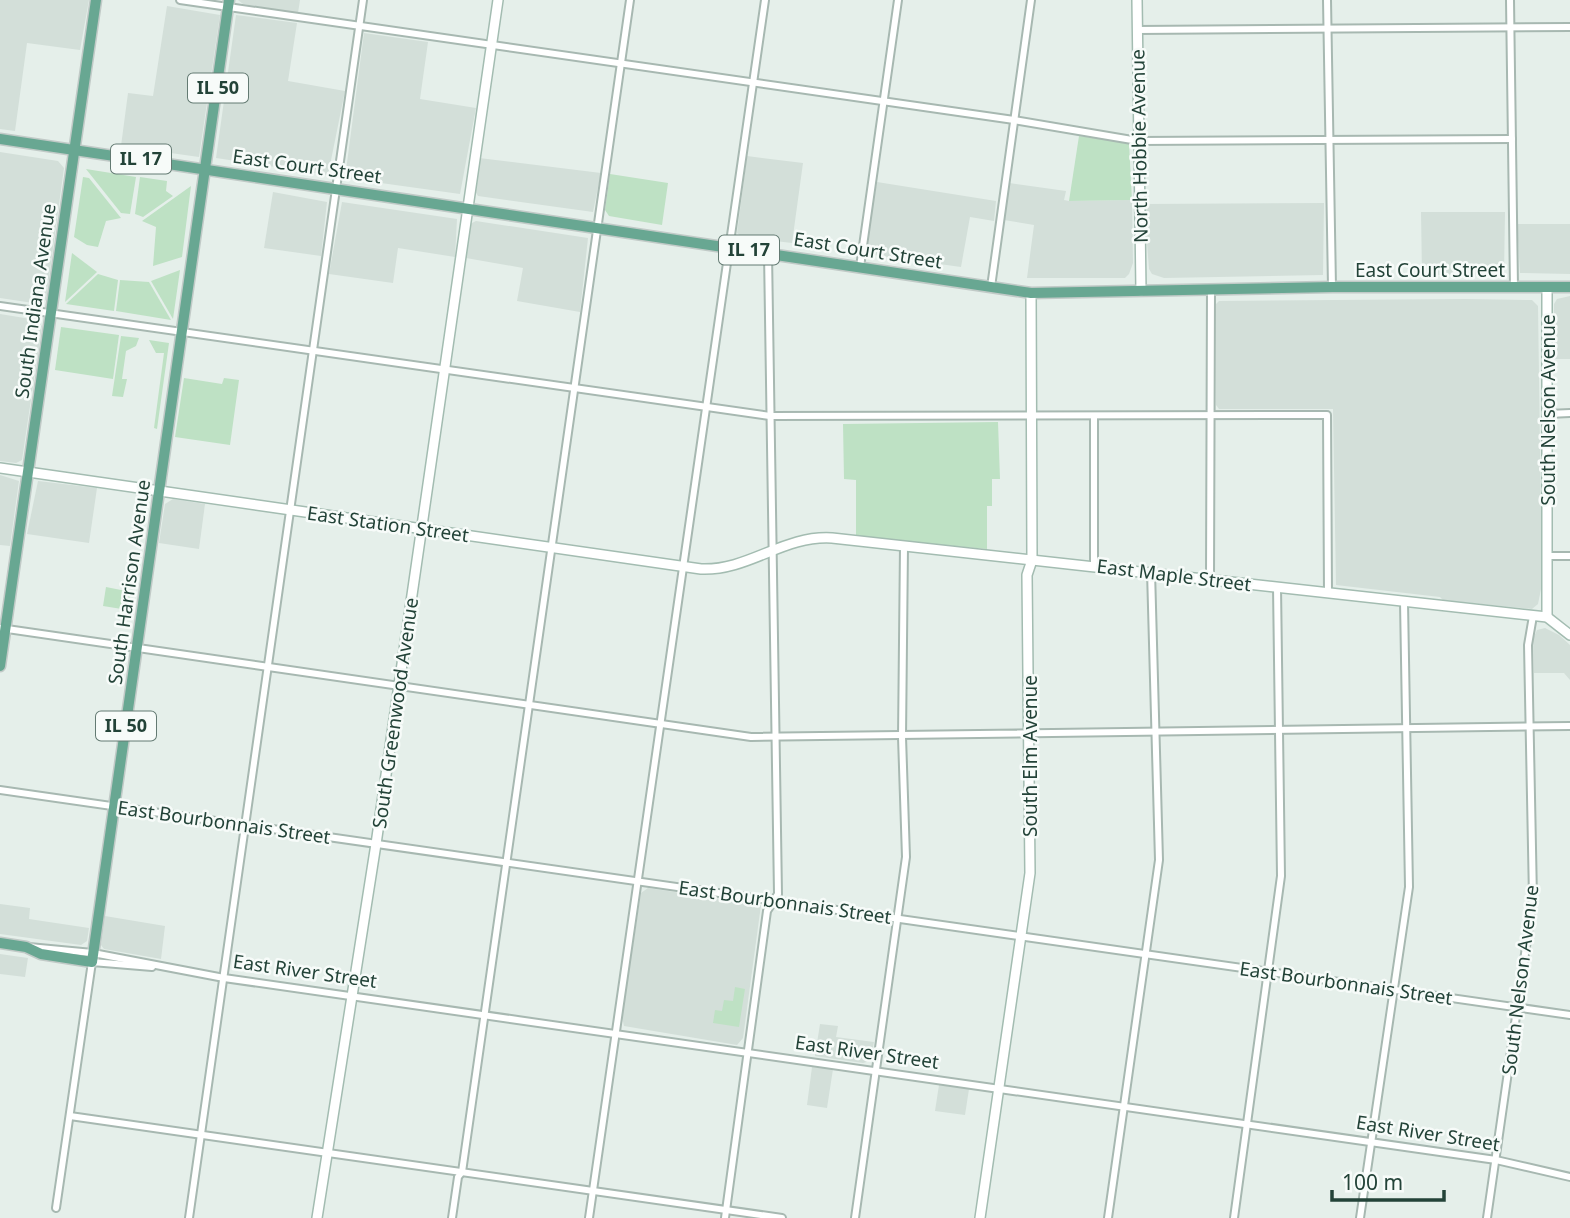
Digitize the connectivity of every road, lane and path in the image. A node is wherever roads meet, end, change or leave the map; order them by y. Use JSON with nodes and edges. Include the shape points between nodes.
{"nodes":[{"id":1,"x":96,"y":0,"type":"edge"},
{"id":2,"x":180,"y":0,"type":"edge"},
{"id":3,"x":363,"y":0,"type":"edge"},
{"id":4,"x":498,"y":0,"type":"edge"},
{"id":5,"x":630,"y":0,"type":"edge"},
{"id":6,"x":765,"y":0,"type":"edge"},
{"id":7,"x":898,"y":0,"type":"edge"},
{"id":8,"x":1031,"y":0,"type":"edge"},
{"id":9,"x":1136,"y":0,"type":"edge"},
{"id":10,"x":1327,"y":0,"type":"edge"},
{"id":11,"x":1510,"y":0,"type":"edge"},
{"id":12,"x":229,"y":3,"type":"edge"},
{"id":13,"x":359,"y":26,"type":"junction"},
{"id":14,"x":1510,"y":27,"type":"junction"},
{"id":15,"x":1570,"y":27,"type":"edge"},
{"id":16,"x":1328,"y":28,"type":"junction"},
{"id":17,"x":1137,"y":30,"type":"junction"},
{"id":18,"x":491,"y":45,"type":"junction"},
{"id":19,"x":622,"y":65,"type":"junction"},
{"id":20,"x":752,"y":83,"type":"junction"},
{"id":21,"x":883,"y":102,"type":"junction"},
{"id":22,"x":1014,"y":120,"type":"junction"},
{"id":23,"x":0,"y":139,"type":"edge"},
{"id":24,"x":1512,"y":139,"type":"junction"},
{"id":25,"x":1139,"y":141,"type":"junction"},
{"id":26,"x":1328,"y":141,"type":"junction"},
{"id":27,"x":75,"y":149,"type":"junction"},
{"id":28,"x":206,"y":169,"type":"junction"},
{"id":29,"x":338,"y":188,"type":"junction"},
{"id":30,"x":468,"y":207,"type":"junction"},
{"id":31,"x":598,"y":227,"type":"junction"},
{"id":32,"x":730,"y":247,"type":"junction"},
{"id":33,"x":768,"y":253,"type":"junction"},
{"id":34,"x":860,"y":267,"type":"junction"},
{"id":35,"x":991,"y":286,"type":"junction"},
{"id":36,"x":1332,"y":287,"type":"junction"},
{"id":37,"x":1547,"y":287,"type":"junction"},
{"id":38,"x":1570,"y":287,"type":"edge"},
{"id":39,"x":1211,"y":288,"type":"junction"},
{"id":40,"x":1514,"y":288,"type":"junction"},
{"id":41,"x":1141,"y":291,"type":"junction"},
{"id":42,"x":1031,"y":293,"type":"junction"},
{"id":43,"x":0,"y":306,"type":"edge"},
{"id":44,"x":51,"y":313,"type":"junction"},
{"id":45,"x":183,"y":333,"type":"junction"},
{"id":46,"x":314,"y":352,"type":"junction"},
{"id":47,"x":444,"y":370,"type":"junction"},
{"id":48,"x":575,"y":390,"type":"junction"},
{"id":49,"x":703,"y":408,"type":"junction"},
{"id":50,"x":1570,"y":413,"type":"edge"},
{"id":51,"x":1548,"y":414,"type":"junction"},
{"id":52,"x":770,"y":416,"type":"junction"},
{"id":53,"x":1031,"y":416,"type":"junction"},
{"id":54,"x":1094,"y":416,"type":"junction"},
{"id":55,"x":1211,"y":416,"type":"junction"},
{"id":56,"x":0,"y":468,"type":"edge"},
{"id":57,"x":28,"y":472,"type":"junction"},
{"id":58,"x":160,"y":491,"type":"junction"},
{"id":59,"x":291,"y":510,"type":"junction"},
{"id":60,"x":421,"y":528,"type":"junction"},
{"id":61,"x":904,"y":546,"type":"junction"},
{"id":62,"x":552,"y":547,"type":"junction"},
{"id":63,"x":772,"y":549,"type":"junction"},
{"id":64,"x":1548,"y":556,"type":"junction"},
{"id":65,"x":1570,"y":556,"type":"edge"},
{"id":66,"x":1032,"y":560,"type":"junction"},
{"id":67,"x":1094,"y":565,"type":"junction"},
{"id":68,"x":683,"y":566,"type":"junction"},
{"id":69,"x":1150,"y":571,"type":"junction"},
{"id":70,"x":1210,"y":579,"type":"junction"},
{"id":71,"x":1277,"y":587,"type":"junction"},
{"id":72,"x":1328,"y":593,"type":"junction"},
{"id":73,"x":1404,"y":602,"type":"junction"},
{"id":74,"x":1533,"y":616,"type":"junction"},
{"id":75,"x":1547,"y":617,"type":"junction"},
{"id":76,"x":3,"y":629,"type":"edge"},
{"id":77,"x":1570,"y":635,"type":"edge"},
{"id":78,"x":137,"y":648,"type":"junction"},
{"id":79,"x":0,"y":666,"type":"edge"},
{"id":80,"x":269,"y":667,"type":"junction"},
{"id":81,"x":398,"y":686,"type":"junction"},
{"id":82,"x":530,"y":705,"type":"junction"},
{"id":83,"x":659,"y":724,"type":"junction"},
{"id":84,"x":1570,"y":726,"type":"edge"},
{"id":85,"x":1531,"y":727,"type":"junction"},
{"id":86,"x":1405,"y":728,"type":"junction"},
{"id":87,"x":1281,"y":732,"type":"junction"},
{"id":88,"x":1156,"y":734,"type":"junction"},
{"id":89,"x":1031,"y":735,"type":"junction"},
{"id":90,"x":902,"y":737,"type":"junction"},
{"id":91,"x":776,"y":738,"type":"junction"},
{"id":92,"x":0,"y":790,"type":"edge"},
{"id":93,"x":114,"y":806,"type":"junction"},
{"id":94,"x":246,"y":825,"type":"junction"},
{"id":95,"x":376,"y":844,"type":"junction"},
{"id":96,"x":507,"y":863,"type":"junction"},
{"id":97,"x":637,"y":881,"type":"junction"},
{"id":98,"x":775,"y":901,"type":"junction"},
{"id":99,"x":898,"y":918,"type":"junction"},
{"id":100,"x":1023,"y":936,"type":"junction"},
{"id":101,"x":0,"y":943,"type":"edge"},
{"id":102,"x":1146,"y":954,"type":"junction"},
{"id":103,"x":92,"y":957,"type":"junction"},
{"id":104,"x":1270,"y":972,"type":"junction"},
{"id":105,"x":224,"y":978,"type":"junction"},
{"id":106,"x":1396,"y":990,"type":"junction"},
{"id":107,"x":353,"y":995,"type":"junction"},
{"id":108,"x":1518,"y":1007,"type":"junction"},
{"id":109,"x":485,"y":1014,"type":"junction"},
{"id":110,"x":1570,"y":1015,"type":"edge"},
{"id":111,"x":615,"y":1033,"type":"junction"},
{"id":112,"x":747,"y":1052,"type":"junction"},
{"id":113,"x":876,"y":1071,"type":"junction"},
{"id":114,"x":999,"y":1088,"type":"junction"},
{"id":115,"x":1123,"y":1106,"type":"junction"},
{"id":116,"x":70,"y":1116,"type":"junction"},
{"id":117,"x":1246,"y":1124,"type":"junction"},
{"id":118,"x":201,"y":1135,"type":"junction"},
{"id":119,"x":1371,"y":1142,"type":"junction"},
{"id":120,"x":327,"y":1152,"type":"junction"},
{"id":121,"x":1496,"y":1160,"type":"junction"},
{"id":122,"x":462,"y":1172,"type":"junction"},
{"id":123,"x":1570,"y":1177,"type":"edge"},
{"id":124,"x":593,"y":1190,"type":"junction"},
{"id":125,"x":56,"y":1208,"type":"dead end"},
{"id":126,"x":725,"y":1214,"type":"edge"},
{"id":127,"x":189,"y":1218,"type":"edge"},
{"id":128,"x":317,"y":1218,"type":"edge"},
{"id":129,"x":452,"y":1218,"type":"edge"},
{"id":130,"x":589,"y":1218,"type":"edge"},
{"id":131,"x":782,"y":1218,"type":"edge"},
{"id":132,"x":855,"y":1218,"type":"edge"},
{"id":133,"x":980,"y":1218,"type":"edge"},
{"id":134,"x":1108,"y":1218,"type":"edge"},
{"id":135,"x":1234,"y":1218,"type":"edge"},
{"id":136,"x":1360,"y":1218,"type":"edge"},
{"id":137,"x":1487,"y":1218,"type":"edge"}],
"edges":[{"from":1,"to":27,"type":"main road","name":"South Indiana Avenue"},
{"from":2,"to":12,"type":"street"},
{"from":3,"to":13,"type":"street"},
{"from":4,"to":18,"type":"main road","name":"South Greenwood Avenue"},
{"from":5,"to":19,"type":"street"},
{"from":6,"to":20,"type":"street"},
{"from":7,"to":21,"type":"street"},
{"from":8,"to":22,"type":"street"},
{"from":9,"to":17,"type":"main road","name":"North Hobbie Avenue"},
{"from":10,"to":16,"type":"street"},
{"from":11,"to":14,"type":"street"},
{"from":12,"to":13,"type":"street"},
{"from":12,"to":28,"type":"main road","number":"IL 50"},
{"from":13,"to":18,"type":"street"},
{"from":13,"to":29,"type":"street"},
{"from":14,"to":15,"type":"street"},
{"from":14,"to":16,"type":"street"},
{"from":14,"to":24,"type":"street"},
{"from":16,"to":17,"type":"street"},
{"from":16,"to":26,"type":"street"},
{"from":17,"to":25,"type":"main road","name":"North Hobbie Avenue"},
{"from":18,"to":19,"type":"street"},
{"from":18,"to":30,"type":"main road","name":"South Greenwood Avenue"},
{"from":19,"to":20,"type":"street"},
{"from":19,"to":31,"type":"street"},
{"from":20,"to":21,"type":"street"},
{"from":20,"to":32,"type":"street"},
{"from":21,"to":22,"type":"street"},
{"from":21,"to":34,"type":"street"},
{"from":22,"to":25,"type":"street"},
{"from":22,"to":35,"type":"street"},
{"from":23,"to":27,"type":"main road","name":"East Court Street","number":"IL 17"},
{"from":24,"to":26,"type":"street"},
{"from":24,"to":40,"type":"street"},
{"from":25,"to":26,"type":"street"},
{"from":25,"to":41,"type":"main road","name":"North Hobbie Avenue"},
{"from":26,"to":36,"type":"street"},
{"from":27,"to":28,"type":"main road","name":"East Court Street","number":"IL 17"},
{"from":27,"to":44,"type":"main road","name":"South Indiana Avenue"},
{"from":28,"to":29,"type":"main road","name":"East Court Street","number":"IL 17"},
{"from":28,"to":45,"type":"main road","name":"South Harrison Avenue","number":"IL 50"},
{"from":29,"to":30,"type":"main road","name":"East Court Street","number":"IL 17"},
{"from":29,"to":46,"type":"street"},
{"from":30,"to":31,"type":"main road","name":"East Court Street","number":"IL 17"},
{"from":30,"to":47,"type":"main road","name":"South Greenwood Avenue"},
{"from":31,"to":32,"type":"main road","name":"East Court Street","number":"IL 17"},
{"from":31,"to":48,"type":"street"},
{"from":32,"to":33,"type":"main road","name":"East Court Street","number":"IL 17"},
{"from":32,"to":49,"type":"street"},
{"from":33,"to":34,"type":"main road","name":"East Court Street","number":"IL 17"},
{"from":33,"to":52,"type":"street"},
{"from":34,"to":35,"type":"main road","name":"East Court Street","number":"IL 17"},
{"from":35,"to":42,"type":"main road","name":"East Court Street","number":"IL 17"},
{"from":36,"to":39,"type":"main road","name":"East Court Street","number":"IL 17"},
{"from":36,"to":40,"type":"main road","name":"East Court Street","number":"IL 17"},
{"from":37,"to":38,"type":"main road","name":"East Court Street","number":"IL 17"},
{"from":37,"to":40,"type":"main road","name":"East Court Street","number":"IL 17"},
{"from":37,"to":51,"type":"main road","name":"South Nelson Avenue"},
{"from":39,"to":41,"type":"main road","name":"East Court Street","number":"IL 17"},
{"from":39,"to":55,"type":"street"},
{"from":41,"to":42,"type":"main road","name":"East Court Street","number":"IL 17"},
{"from":42,"to":53,"type":"main road","name":"South Elm Avenue"},
{"from":43,"to":44,"type":"street"},
{"from":44,"to":45,"type":"street"},
{"from":44,"to":57,"type":"main road","name":"South Indiana Avenue"},
{"from":45,"to":46,"type":"street"},
{"from":45,"to":58,"type":"main road","name":"South Harrison Avenue","number":"IL 50"},
{"from":46,"to":47,"type":"street"},
{"from":46,"to":59,"type":"street"},
{"from":47,"to":48,"type":"street"},
{"from":47,"to":60,"type":"main road","name":"South Greenwood Avenue"},
{"from":48,"to":49,"type":"street"},
{"from":48,"to":62,"type":"street"},
{"from":49,"to":52,"type":"street"},
{"from":49,"to":68,"type":"street"},
{"from":50,"to":51,"type":"street"},
{"from":51,"to":64,"type":"main road","name":"South Nelson Avenue"},
{"from":52,"to":53,"type":"street"},
{"from":52,"to":63,"type":"street"},
{"from":53,"to":54,"type":"street"},
{"from":53,"to":66,"type":"main road","name":"South Elm Avenue"},
{"from":54,"to":55,"type":"street"},
{"from":54,"to":67,"type":"street"},
{"from":55,"to":70,"type":"street"},
{"from":55,"to":72,"type":"street","via":[[1327,415]]},
{"from":56,"to":57,"type":"main road","name":"East Station Street"},
{"from":57,"to":58,"type":"main road","name":"East Station Street"},
{"from":57,"to":76,"type":"main road","name":"South Indiana Avenue"},
{"from":58,"to":59,"type":"main road","name":"East Station Street"},
{"from":58,"to":78,"type":"main road","name":"South Harrison Avenue","number":"IL 50"},
{"from":59,"to":60,"type":"main road","name":"East Station Street"},
{"from":59,"to":80,"type":"street"},
{"from":60,"to":62,"type":"main road","name":"East Station Street"},
{"from":60,"to":81,"type":"main road","name":"South Greenwood Avenue"},
{"from":61,"to":63,"type":"main road","name":"East Maple Street","via":[[816,537]]},
{"from":61,"to":66,"type":"main road","name":"East Maple Street"},
{"from":61,"to":90,"type":"street"},
{"from":62,"to":68,"type":"main road","name":"East Station Street"},
{"from":62,"to":82,"type":"street"},
{"from":63,"to":68,"type":"main road","name":"East Station Street","via":[[754,561],[729,567]]},
{"from":63,"to":91,"type":"street"},
{"from":64,"to":65,"type":"street"},
{"from":64,"to":75,"type":"main road","name":"South Nelson Avenue"},
{"from":66,"to":67,"type":"main road","name":"East Maple Street"},
{"from":66,"to":89,"type":"main road","name":"South Elm Avenue","via":[[1027,575]]},
{"from":67,"to":69,"type":"main road","name":"East Maple Street"},
{"from":68,"to":83,"type":"street"},
{"from":69,"to":70,"type":"main road","name":"East Maple Street"},
{"from":69,"to":88,"type":"street"},
{"from":70,"to":71,"type":"main road","name":"East Maple Street"},
{"from":71,"to":72,"type":"main road","name":"East Maple Street"},
{"from":71,"to":87,"type":"street"},
{"from":72,"to":73,"type":"main road","name":"East Maple Street"},
{"from":73,"to":74,"type":"main road","name":"East Maple Street"},
{"from":73,"to":86,"type":"street"},
{"from":74,"to":75,"type":"main road","name":"East Maple Street"},
{"from":74,"to":85,"type":"street","name":"South Nelson Avenue","via":[[1528,646]]},
{"from":75,"to":77,"type":"main road"},
{"from":76,"to":78,"type":"street"},
{"from":76,"to":79,"type":"main road","name":"South Indiana Avenue"},
{"from":78,"to":80,"type":"street"},
{"from":78,"to":93,"type":"main road","name":"South Harrison Avenue","number":"IL 50"},
{"from":80,"to":81,"type":"street"},
{"from":80,"to":94,"type":"street"},
{"from":81,"to":82,"type":"street"},
{"from":81,"to":95,"type":"main road","name":"South Greenwood Avenue"},
{"from":82,"to":83,"type":"street"},
{"from":82,"to":96,"type":"street"},
{"from":83,"to":91,"type":"street"},
{"from":83,"to":97,"type":"street"},
{"from":84,"to":85,"type":"street"},
{"from":85,"to":86,"type":"street"},
{"from":85,"to":108,"type":"street","name":"South Nelson Avenue","via":[[1533,898]]},
{"from":86,"to":87,"type":"street"},
{"from":86,"to":106,"type":"street","via":[[1409,887]]},
{"from":87,"to":88,"type":"street"},
{"from":87,"to":104,"type":"street","via":[[1281,876]]},
{"from":88,"to":89,"type":"street"},
{"from":88,"to":102,"type":"street","via":[[1159,860]]},
{"from":89,"to":90,"type":"street"},
{"from":89,"to":100,"type":"main road","name":"South Elm Avenue","via":[[1030,873]]},
{"from":90,"to":91,"type":"street"},
{"from":90,"to":99,"type":"street","via":[[906,857]]},
{"from":91,"to":98,"type":"street"},
{"from":92,"to":93,"type":"street","name":"East Bourbonnais Street"},
{"from":93,"to":94,"type":"street","name":"East Bourbonnais Street"},
{"from":93,"to":103,"type":"main road","name":"South Harrison Avenue","number":"IL 50"},
{"from":94,"to":95,"type":"street","name":"East Bourbonnais Street"},
{"from":94,"to":105,"type":"street"},
{"from":95,"to":96,"type":"street","name":"East Bourbonnais Street"},
{"from":95,"to":107,"type":"main road","name":"South Greenwood Avenue"},
{"from":96,"to":97,"type":"street","name":"East Bourbonnais Street"},
{"from":96,"to":109,"type":"street"},
{"from":97,"to":98,"type":"street","name":"East Bourbonnais Street"},
{"from":97,"to":111,"type":"street"},
{"from":98,"to":99,"type":"street","name":"East Bourbonnais Street"},
{"from":98,"to":112,"type":"street","via":[[766,911]]},
{"from":99,"to":100,"type":"street","name":"East Bourbonnais Street"},
{"from":99,"to":113,"type":"street"},
{"from":100,"to":102,"type":"street","name":"East Bourbonnais Street"},
{"from":100,"to":114,"type":"main road","name":"South Elm Avenue"},
{"from":101,"to":103,"type":"main road","name":"East River Street","via":[[41,954]]},
{"from":102,"to":104,"type":"street","name":"East Bourbonnais Street"},
{"from":102,"to":115,"type":"street"},
{"from":103,"to":105,"type":"street","name":"East River Street"},
{"from":103,"to":116,"type":"street","name":"South Harrison Avenue"},
{"from":104,"to":106,"type":"street","name":"East Bourbonnais Street"},
{"from":104,"to":117,"type":"street"},
{"from":105,"to":107,"type":"street","name":"East River Street"},
{"from":105,"to":118,"type":"street"},
{"from":106,"to":108,"type":"street","name":"East Bourbonnais Street"},
{"from":106,"to":119,"type":"street"},
{"from":107,"to":109,"type":"street","name":"East River Street"},
{"from":107,"to":120,"type":"main road","name":"South Greenwood Avenue"},
{"from":108,"to":110,"type":"street","name":"East Bourbonnais Street"},
{"from":108,"to":121,"type":"street","name":"South Nelson Avenue"},
{"from":109,"to":111,"type":"street","name":"East River Street"},
{"from":109,"to":122,"type":"street"},
{"from":111,"to":112,"type":"street","name":"East River Street"},
{"from":111,"to":124,"type":"street"},
{"from":112,"to":113,"type":"street","name":"East River Street"},
{"from":112,"to":126,"type":"street"},
{"from":113,"to":114,"type":"street","name":"East River Street"},
{"from":113,"to":132,"type":"street"},
{"from":114,"to":115,"type":"street","name":"East River Street"},
{"from":114,"to":133,"type":"main road","name":"South Elm Avenue"},
{"from":115,"to":117,"type":"street","name":"East River Street"},
{"from":115,"to":134,"type":"street"},
{"from":116,"to":118,"type":"street"},
{"from":116,"to":125,"type":"street","name":"South Harrison Avenue"},
{"from":117,"to":119,"type":"street","name":"East River Street"},
{"from":117,"to":135,"type":"street"},
{"from":118,"to":120,"type":"street"},
{"from":118,"to":127,"type":"street"},
{"from":119,"to":121,"type":"street","name":"East River Street"},
{"from":119,"to":136,"type":"street"},
{"from":120,"to":122,"type":"street"},
{"from":120,"to":128,"type":"main road","name":"South Greenwood Avenue"},
{"from":121,"to":123,"type":"street","name":"East River Street"},
{"from":121,"to":137,"type":"street","name":"South Nelson Avenue"},
{"from":122,"to":124,"type":"street"},
{"from":122,"to":129,"type":"street"},
{"from":124,"to":126,"type":"street"},
{"from":124,"to":130,"type":"street"},
{"from":126,"to":131,"type":"street"}]}
